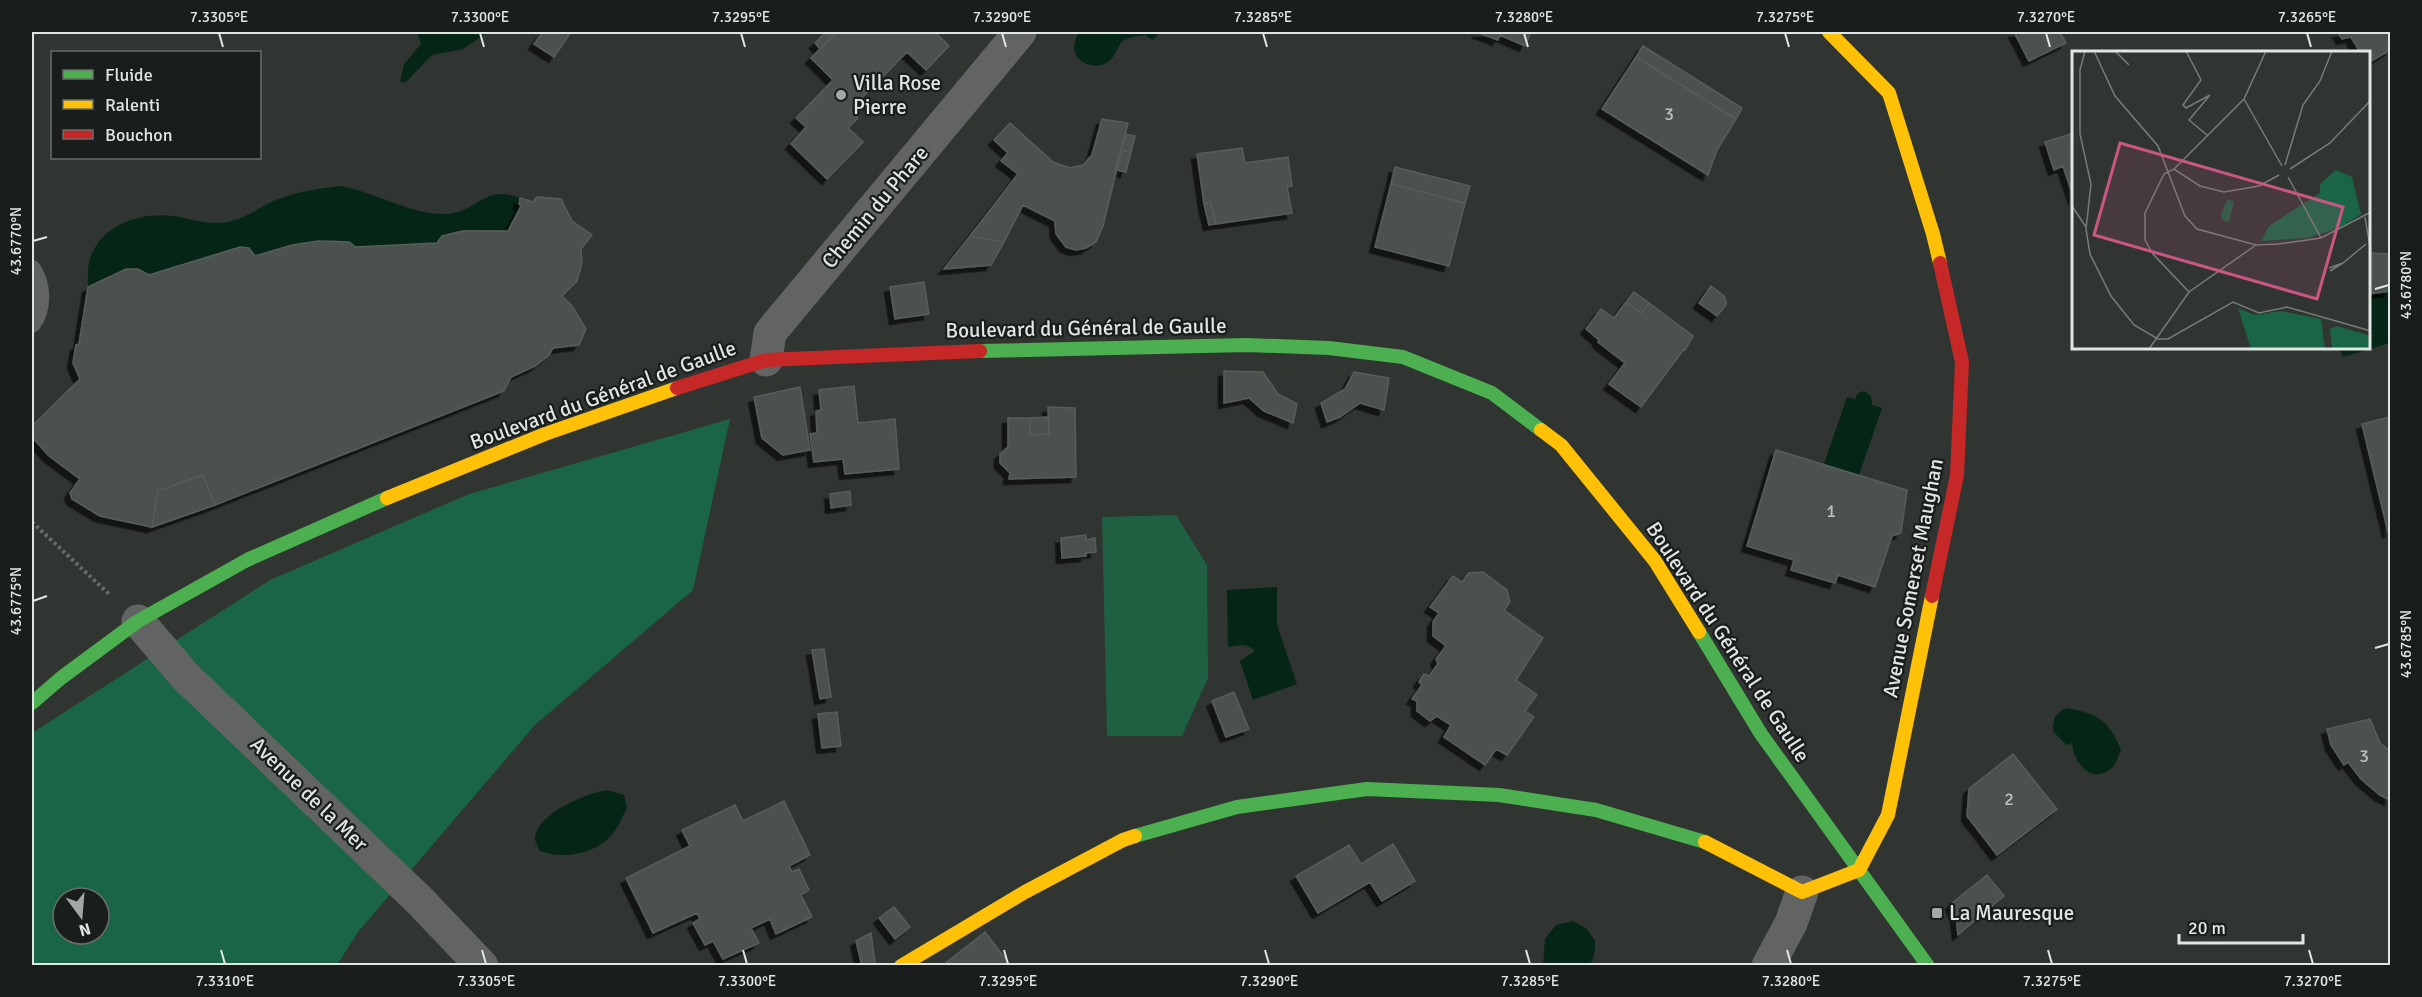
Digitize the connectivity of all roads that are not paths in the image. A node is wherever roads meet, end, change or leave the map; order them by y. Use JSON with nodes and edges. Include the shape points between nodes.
{"nodes":[{"id":1,"x":1020,"y":32,"type":"edge"},
{"id":2,"x":1829,"y":32,"type":"edge"},
{"id":3,"x":32,"y":269,"type":"edge"},
{"id":4,"x":32,"y":324,"type":"edge"},
{"id":5,"x":766,"y":360,"type":"junction"},
{"id":6,"x":138,"y":621,"type":"junction"},
{"id":7,"x":32,"y":703,"type":"edge"},
{"id":8,"x":1859,"y":870,"type":"junction"},
{"id":9,"x":1802,"y":892,"type":"junction"},
{"id":10,"x":482,"y":966,"type":"edge"},
{"id":11,"x":901,"y":966,"type":"edge"},
{"id":12,"x":1768,"y":966,"type":"edge"},
{"id":13,"x":1928,"y":966,"type":"edge"}],
"edges":[{"from":1,"to":5,"type":"street","name":"Chemin du Phare","via":[[770,333]]},
{"from":2,"to":8,"type":"street","name":"Avenue Somerset Maughan","via":[[1889,93],[1933,234],[1962,362],[1957,475],[1888,815]]},
{"from":3,"to":4,"type":"lane","via":[[40,286],[41,303]]},
{"from":5,"to":6,"type":"street","name":"Boulevard du Général de Gaulle","via":[[545,434],[376,502],[248,560]]},
{"from":5,"to":8,"type":"street","name":"Boulevard du Général de Gaulle","via":[[984,350],[1247,345],[1329,348],[1403,357],[1492,393],[1561,445],[1655,561],[1761,734]]},
{"from":6,"to":7,"type":"street","name":"Boulevard du Général de Gaulle"},
{"from":6,"to":10,"type":"street","name":"Avenue de la Mer","via":[[185,676]]},
{"from":8,"to":9,"type":"street"},
{"from":8,"to":13,"type":"street","name":"Boulevard du Général de Gaulle"},
{"from":9,"to":11,"type":"street","via":[[1704,842],[1596,810],[1499,795],[1367,789],[1237,807],[1123,840],[1024,892]]},
{"from":9,"to":12,"type":"street"}]}
